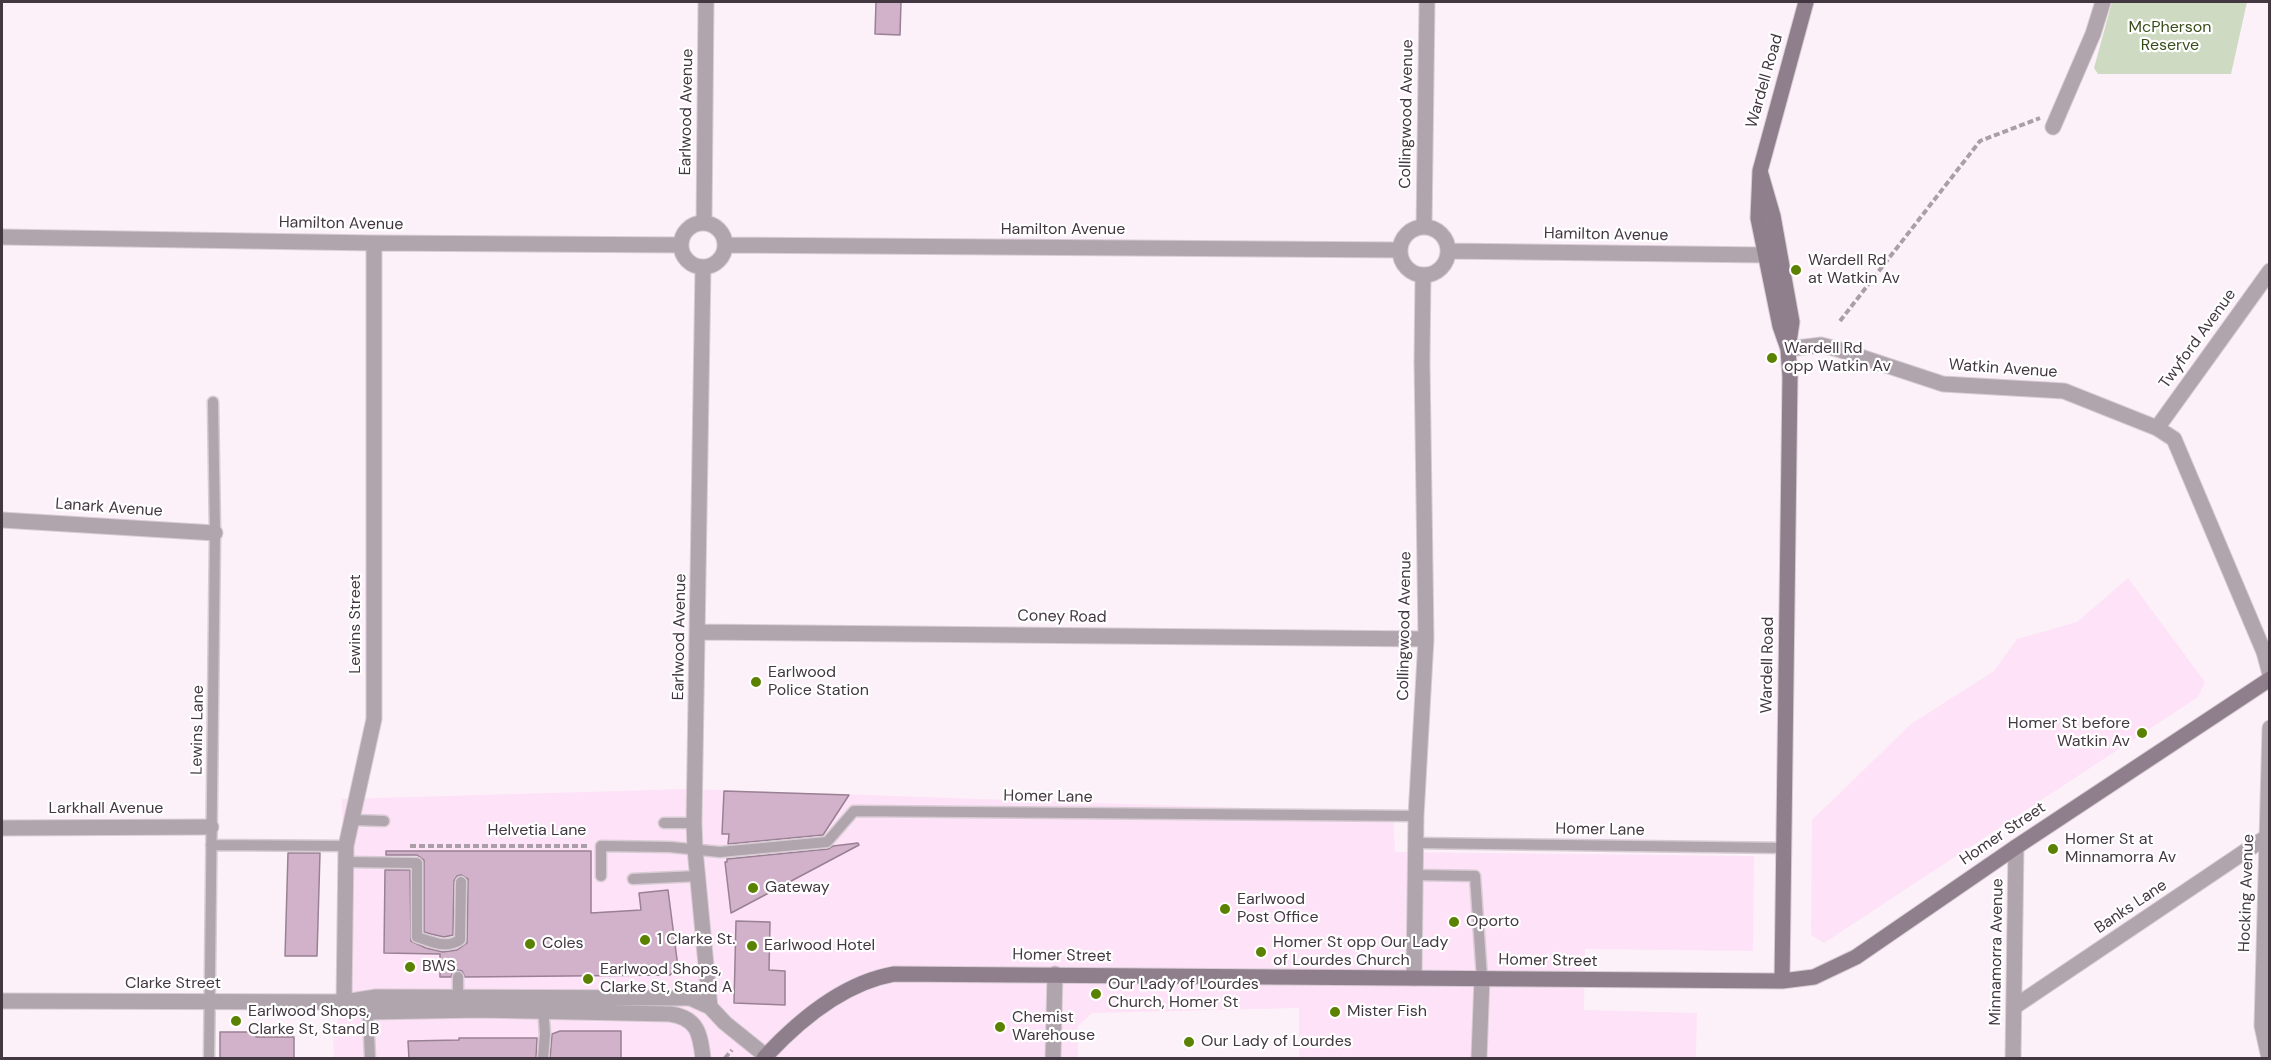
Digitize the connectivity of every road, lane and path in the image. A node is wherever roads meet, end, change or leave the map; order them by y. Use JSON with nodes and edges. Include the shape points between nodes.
{"nodes":[{"id":1,"x":706,"y":2,"type":"edge"},
{"id":2,"x":1427,"y":2,"type":"edge"},
{"id":3,"x":1806,"y":2,"type":"edge"},
{"id":4,"x":2103,"y":2,"type":"edge"},
{"id":5,"x":2035,"y":119,"type":"dead end"},
{"id":6,"x":2053,"y":127,"type":"dead end"},
{"id":7,"x":1760,"y":171,"type":"junction"},
{"id":8,"x":704,"y":222,"type":"junction"},
{"id":9,"x":1424,"y":227,"type":"junction"},
{"id":10,"x":2,"y":237,"type":"edge"},
{"id":11,"x":374,"y":243,"type":"junction"},
{"id":12,"x":681,"y":245,"type":"junction"},
{"id":13,"x":725,"y":245,"type":"junction"},
{"id":14,"x":1400,"y":250,"type":"junction"},
{"id":15,"x":1448,"y":251,"type":"junction"},
{"id":16,"x":1764,"y":255,"type":"junction"},
{"id":17,"x":703,"y":267,"type":"junction"},
{"id":18,"x":2270,"y":271,"type":"edge"},
{"id":19,"x":1423,"y":275,"type":"junction"},
{"id":20,"x":1840,"y":321,"type":"dead end"},
{"id":21,"x":1788,"y":349,"type":"junction"},
{"id":22,"x":213,"y":402,"type":"dead end"},
{"id":23,"x":2157,"y":428,"type":"junction"},
{"id":24,"x":2,"y":520,"type":"edge"},
{"id":25,"x":215,"y":533,"type":"junction"},
{"id":26,"x":698,"y":632,"type":"junction"},
{"id":27,"x":1426,"y":639,"type":"junction"},
{"id":28,"x":2270,"y":674,"type":"edge"},
{"id":29,"x":2270,"y":679,"type":"edge"},
{"id":30,"x":2270,"y":728,"type":"edge"},
{"id":31,"x":1416,"y":816,"type":"junction"},
{"id":32,"x":353,"y":820,"type":"junction"},
{"id":33,"x":384,"y":821,"type":"dead end"},
{"id":34,"x":664,"y":823,"type":"dead end"},
{"id":35,"x":694,"y":823,"type":"junction"},
{"id":36,"x":212,"y":827,"type":"junction"},
{"id":37,"x":2,"y":828,"type":"edge"},
{"id":38,"x":2268,"y":836,"type":"junction"},
{"id":39,"x":1416,"y":843,"type":"junction"},
{"id":40,"x":211,"y":845,"type":"junction"},
{"id":41,"x":402,"y":846,"type":"dead end"},
{"id":42,"x":601,"y":846,"type":"junction"},
{"id":43,"x":2016,"y":847,"type":"junction"},
{"id":44,"x":1784,"y":848,"type":"junction"},
{"id":45,"x":695,"y":849,"type":"junction"},
{"id":46,"x":346,"y":854,"type":"junction"},
{"id":47,"x":1415,"y":875,"type":"junction"},
{"id":48,"x":601,"y":876,"type":"dead end"},
{"id":49,"x":698,"y":876,"type":"junction"},
{"id":50,"x":633,"y":879,"type":"dead end"},
{"id":51,"x":461,"y":882,"type":"dead end"},
{"id":52,"x":2266,"y":967,"type":"edge"},
{"id":53,"x":1055,"y":974,"type":"junction"},
{"id":54,"x":458,"y":977,"type":"dead end"},
{"id":55,"x":1414,"y":978,"type":"junction"},
{"id":56,"x":1482,"y":978,"type":"junction"},
{"id":57,"x":1782,"y":981,"type":"junction"},
{"id":58,"x":635,"y":996,"type":"junction"},
{"id":59,"x":2,"y":1001,"type":"edge"},
{"id":60,"x":209,"y":1002,"type":"junction"},
{"id":61,"x":344,"y":1002,"type":"junction"},
{"id":62,"x":458,"y":1004,"type":"junction"},
{"id":63,"x":543,"y":1004,"type":"junction"},
{"id":64,"x":365,"y":1005,"type":"junction"},
{"id":65,"x":710,"y":1007,"type":"junction"},
{"id":66,"x":2014,"y":1007,"type":"junction"},
{"id":67,"x":632,"y":1013,"type":"junction"},
{"id":68,"x":733,"y":1049,"type":"dead end"},
{"id":69,"x":765,"y":1057,"type":"edge"},
{"id":70,"x":209,"y":1059,"type":"edge"},
{"id":71,"x":370,"y":1059,"type":"edge"},
{"id":72,"x":543,"y":1059,"type":"edge"},
{"id":73,"x":703,"y":1059,"type":"edge"},
{"id":74,"x":725,"y":1059,"type":"edge"},
{"id":75,"x":1053,"y":1059,"type":"edge"},
{"id":76,"x":1479,"y":1059,"type":"edge"},
{"id":77,"x":2013,"y":1059,"type":"edge"},
{"id":78,"x":2269,"y":1059,"type":"edge"}],
"edges":[{"from":1,"to":8,"type":"street","name":"Earlwood Avenue"},
{"from":2,"to":9,"type":"street","name":"Collingwood Avenue"},
{"from":3,"to":7,"type":"main road","name":"Wardell Road"},
{"from":4,"to":6,"type":"street"},
{"from":5,"to":20,"type":"path","via":[[1980,141]]},
{"from":7,"to":16,"type":"main road","name":"Wardell Road","via":[[1758,218]]},
{"from":7,"to":21,"type":"main road","name":"Wardell Road","via":[[1773,216],[1792,322]]},
{"from":8,"to":12,"type":"street","via":[[690,227]]},
{"from":8,"to":13,"type":"street","via":[[717,227]]},
{"from":9,"to":14,"type":"street","via":[[1410,232]]},
{"from":9,"to":15,"type":"street","via":[[1443,237]]},
{"from":10,"to":11,"type":"street","name":"Hamilton Avenue"},
{"from":11,"to":12,"type":"street","name":"Hamilton Avenue"},
{"from":11,"to":32,"type":"street","name":"Lewins Street","via":[[374,719]]},
{"from":12,"to":17,"type":"street","via":[[690,263]]},
{"from":13,"to":14,"type":"street","name":"Hamilton Avenue"},
{"from":13,"to":17,"type":"street","via":[[721,258]]},
{"from":14,"to":19,"type":"street","via":[[1404,265]]},
{"from":15,"to":16,"type":"street","name":"Hamilton Avenue"},
{"from":15,"to":19,"type":"street","via":[[1438,271]]},
{"from":16,"to":21,"type":"main road","name":"Wardell Road"},
{"from":17,"to":26,"type":"street","name":"Earlwood Avenue"},
{"from":18,"to":23,"type":"street","name":"Twyford Avenue"},
{"from":19,"to":27,"type":"street","name":"Collingwood Avenue"},
{"from":21,"to":23,"type":"street","name":"Watkin Avenue","via":[[1821,345],[1943,384],[2064,391]]},
{"from":21,"to":44,"type":"main road","name":"Wardell Road"},
{"from":22,"to":25,"type":"lane","name":"Lewins Lane"},
{"from":23,"to":28,"type":"street","name":"Watkin Avenue","via":[[2174,439]]},
{"from":24,"to":25,"type":"street","name":"Lanark Avenue"},
{"from":25,"to":36,"type":"lane","name":"Lewins Lane"},
{"from":26,"to":27,"type":"street","name":"Coney Road"},
{"from":26,"to":35,"type":"street","name":"Earlwood Avenue"},
{"from":27,"to":31,"type":"street","name":"Collingwood Avenue"},
{"from":29,"to":43,"type":"main road","name":"Homer Street"},
{"from":30,"to":38,"type":"street","name":"Hocking Avenue"},
{"from":31,"to":39,"type":"street","name":"Collingwood Avenue"},
{"from":31,"to":45,"type":"lane","name":"Homer Lane","via":[[854,810],[827,842],[720,852]]},
{"from":32,"to":33,"type":"lane"},
{"from":32,"to":46,"type":"street","name":"Lewins Street"},
{"from":34,"to":35,"type":"lane"},
{"from":35,"to":45,"type":"street","name":"Earlwood Avenue"},
{"from":36,"to":37,"type":"street","name":"Larkhall Avenue"},
{"from":36,"to":40,"type":"lane","name":"Lewins Lane"},
{"from":38,"to":52,"type":"street","name":"Hocking Avenue"},
{"from":38,"to":66,"type":"street","name":"Banks Lane"},
{"from":39,"to":44,"type":"lane","name":"Homer Lane"},
{"from":39,"to":47,"type":"street","name":"Collingwood Avenue"},
{"from":40,"to":46,"type":"lane"},
{"from":40,"to":60,"type":"lane","name":"Lewins Lane"},
{"from":41,"to":42,"type":"path","name":"Helvetia Lane"},
{"from":42,"to":45,"type":"lane","name":"Helvetia Lane"},
{"from":42,"to":48,"type":"lane"},
{"from":43,"to":57,"type":"main road","name":"Homer Street","via":[[1856,957],[1814,977]]},
{"from":43,"to":66,"type":"street","name":"Minnamorra Avenue"},
{"from":44,"to":57,"type":"main road","name":"Wardell Road"},
{"from":45,"to":49,"type":"street","name":"Earlwood Avenue"},
{"from":46,"to":51,"type":"lane","via":[[417,863],[417,937],[434,943],[451,945],[460,940]]},
{"from":46,"to":61,"type":"street","name":"Lewins Street"},
{"from":47,"to":55,"type":"street","name":"Collingwood Avenue"},
{"from":47,"to":56,"type":"lane","via":[[1475,876]]},
{"from":49,"to":50,"type":"lane"},
{"from":49,"to":65,"type":"street","name":"Earlwood Avenue"},
{"from":52,"to":78,"type":"street","name":"Hocking Avenue","via":[[2262,1026]]},
{"from":53,"to":55,"type":"main road","name":"Homer Street"},
{"from":53,"to":69,"type":"main road","name":"Homer Street","via":[[906,973],[870,979],[818,1010]]},
{"from":53,"to":75,"type":"street"},
{"from":54,"to":62,"type":"lane"},
{"from":55,"to":56,"type":"main road","name":"Homer Street"},
{"from":56,"to":57,"type":"main road","name":"Homer Street"},
{"from":56,"to":76,"type":"street"},
{"from":58,"to":63,"type":"street","name":"Clarke Street"},
{"from":58,"to":65,"type":"street","name":"Clarke Street","via":[[690,998]]},
{"from":58,"to":67,"type":"lane"},
{"from":59,"to":60,"type":"street","name":"Clarke Street"},
{"from":60,"to":61,"type":"street","name":"Clarke Street"},
{"from":60,"to":70,"type":"lane","name":"Lewins Lane"},
{"from":61,"to":64,"type":"street","name":"Clarke Street"},
{"from":62,"to":63,"type":"street","name":"Clarke Street"},
{"from":62,"to":64,"type":"street","name":"Clarke Street"},
{"from":63,"to":67,"type":"street","name":"Clarke Street"},
{"from":63,"to":72,"type":"lane"},
{"from":64,"to":71,"type":"lane"},
{"from":65,"to":69,"type":"street","name":"Clarke Street"},
{"from":66,"to":77,"type":"street","name":"Minnamorra Avenue"},
{"from":67,"to":73,"type":"street","name":"Clarke Street","via":[[681,1015],[696,1028]]},
{"from":68,"to":74,"type":"path"}]}
